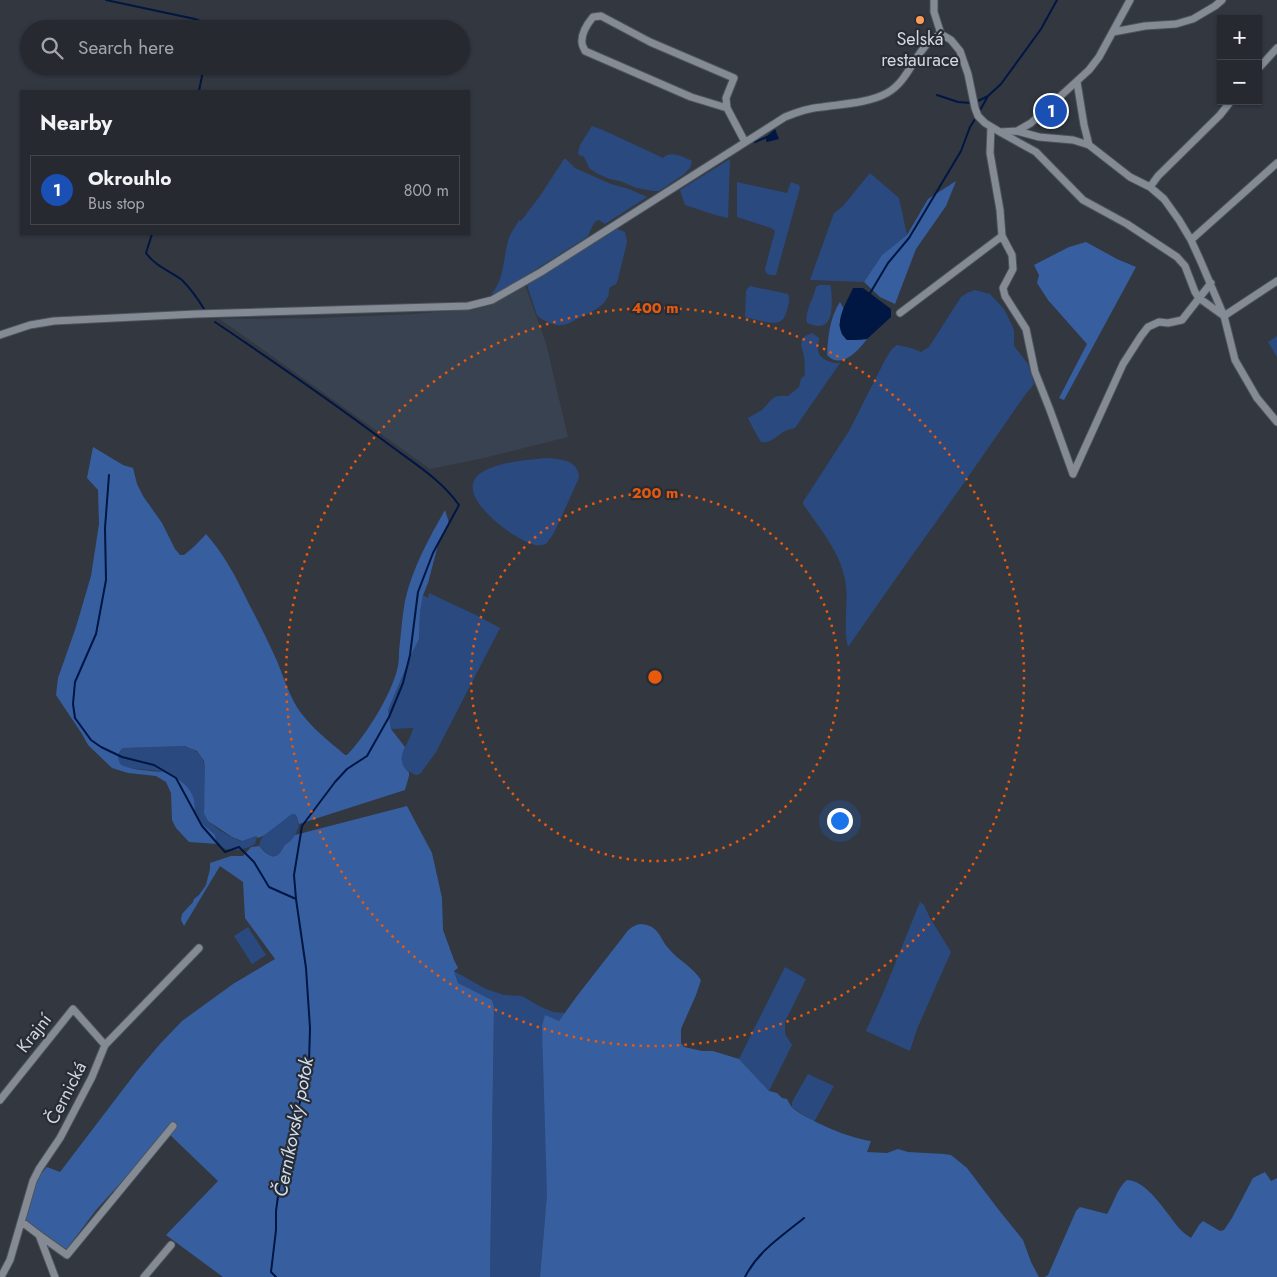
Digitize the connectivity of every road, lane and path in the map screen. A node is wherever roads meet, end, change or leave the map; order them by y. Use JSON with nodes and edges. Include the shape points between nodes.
{"nodes":[{"id":1,"x":934,"y":0,"type":"edge"},
{"id":2,"x":1130,"y":0,"type":"edge"},
{"id":3,"x":1222,"y":0,"type":"edge"},
{"id":4,"x":1113,"y":32,"type":"junction"},
{"id":5,"x":941,"y":34,"type":"junction"},
{"id":6,"x":1277,"y":48,"type":"edge"},
{"id":7,"x":1262,"y":65,"type":"edge"},
{"id":8,"x":1077,"y":82,"type":"junction"},
{"id":9,"x":1228,"y":105,"type":"edge"},
{"id":10,"x":727,"y":108,"type":"junction"},
{"id":11,"x":991,"y":127,"type":"junction"},
{"id":12,"x":1017,"y":131,"type":"junction"},
{"id":13,"x":1000,"y":132,"type":"junction"},
{"id":14,"x":745,"y":142,"type":"junction"},
{"id":15,"x":1090,"y":144,"type":"junction"},
{"id":16,"x":1277,"y":162,"type":"edge"},
{"id":17,"x":1150,"y":187,"type":"junction"},
{"id":18,"x":1002,"y":236,"type":"junction"},
{"id":19,"x":1191,"y":240,"type":"junction"},
{"id":20,"x":1277,"y":281,"type":"edge"},
{"id":21,"x":1210,"y":283,"type":"junction"},
{"id":22,"x":1199,"y":298,"type":"junction"},
{"id":23,"x":900,"y":313,"type":"dead end"},
{"id":24,"x":1224,"y":316,"type":"junction"},
{"id":25,"x":0,"y":335,"type":"edge"},
{"id":26,"x":1277,"y":422,"type":"edge"},
{"id":27,"x":199,"y":948,"type":"dead end"},
{"id":28,"x":106,"y":1046,"type":"junction"},
{"id":29,"x":0,"y":1100,"type":"edge"},
{"id":30,"x":173,"y":1126,"type":"dead end"},
{"id":31,"x":22,"y":1222,"type":"junction"},
{"id":32,"x":39,"y":1234,"type":"junction"},
{"id":33,"x":171,"y":1245,"type":"dead end"},
{"id":34,"x":1,"y":1277,"type":"edge"},
{"id":35,"x":55,"y":1277,"type":"edge"},
{"id":36,"x":144,"y":1277,"type":"edge"}],
"edges":[{"from":1,"to":5,"type":"street"},
{"from":2,"to":4,"type":"street"},
{"from":3,"to":4,"type":"street","via":[[1184,22]]},
{"from":4,"to":8,"type":"street","via":[[1099,57]]},
{"from":5,"to":11,"type":"street","via":[[960,51],[978,116]]},
{"from":5,"to":14,"type":"street","via":[[933,38],[888,93],[803,110],[785,117]]},
{"from":6,"to":7,"type":"street"},
{"from":8,"to":12,"type":"street","via":[[1031,123]]},
{"from":8,"to":15,"type":"street"},
{"from":9,"to":17,"type":"street"},
{"from":10,"to":10,"type":"street","via":[[726,98],[734,78],[650,42],[601,16],[589,22],[583,34],[585,51],[691,97]]},
{"from":10,"to":14,"type":"street"},
{"from":11,"to":13,"type":"street"},
{"from":11,"to":18,"type":"street","via":[[990,153]]},
{"from":12,"to":13,"type":"street"},
{"from":12,"to":15,"type":"street"},
{"from":13,"to":22,"type":"street","via":[[1036,152],[1083,200],[1177,256]]},
{"from":14,"to":25,"type":"street","via":[[492,300],[468,306],[54,321]]},
{"from":15,"to":17,"type":"street","via":[[1130,176]]},
{"from":16,"to":19,"type":"street"},
{"from":17,"to":19,"type":"street","via":[[1164,200]]},
{"from":18,"to":22,"type":"street","via":[[1012,255],[1012,269],[1003,288],[1005,296],[1026,329],[1035,372],[1073,474],[1123,364],[1141,336],[1159,322],[1182,320]]},
{"from":18,"to":23,"type":"street"},
{"from":19,"to":21,"type":"street"},
{"from":20,"to":24,"type":"street"},
{"from":21,"to":22,"type":"street"},
{"from":21,"to":24,"type":"street"},
{"from":22,"to":24,"type":"street"},
{"from":24,"to":26,"type":"street","via":[[1235,360],[1257,398]]},
{"from":27,"to":28,"type":"street","name":"Černická"},
{"from":28,"to":29,"type":"street","name":"Krajní","via":[[73,1009]]},
{"from":28,"to":31,"type":"street","name":"Černická","via":[[60,1138],[33,1181]]},
{"from":30,"to":32,"type":"street","via":[[67,1255]]},
{"from":31,"to":32,"type":"street"},
{"from":31,"to":34,"type":"street","name":"Černická"},
{"from":32,"to":35,"type":"street"},
{"from":33,"to":36,"type":"street"}]}
